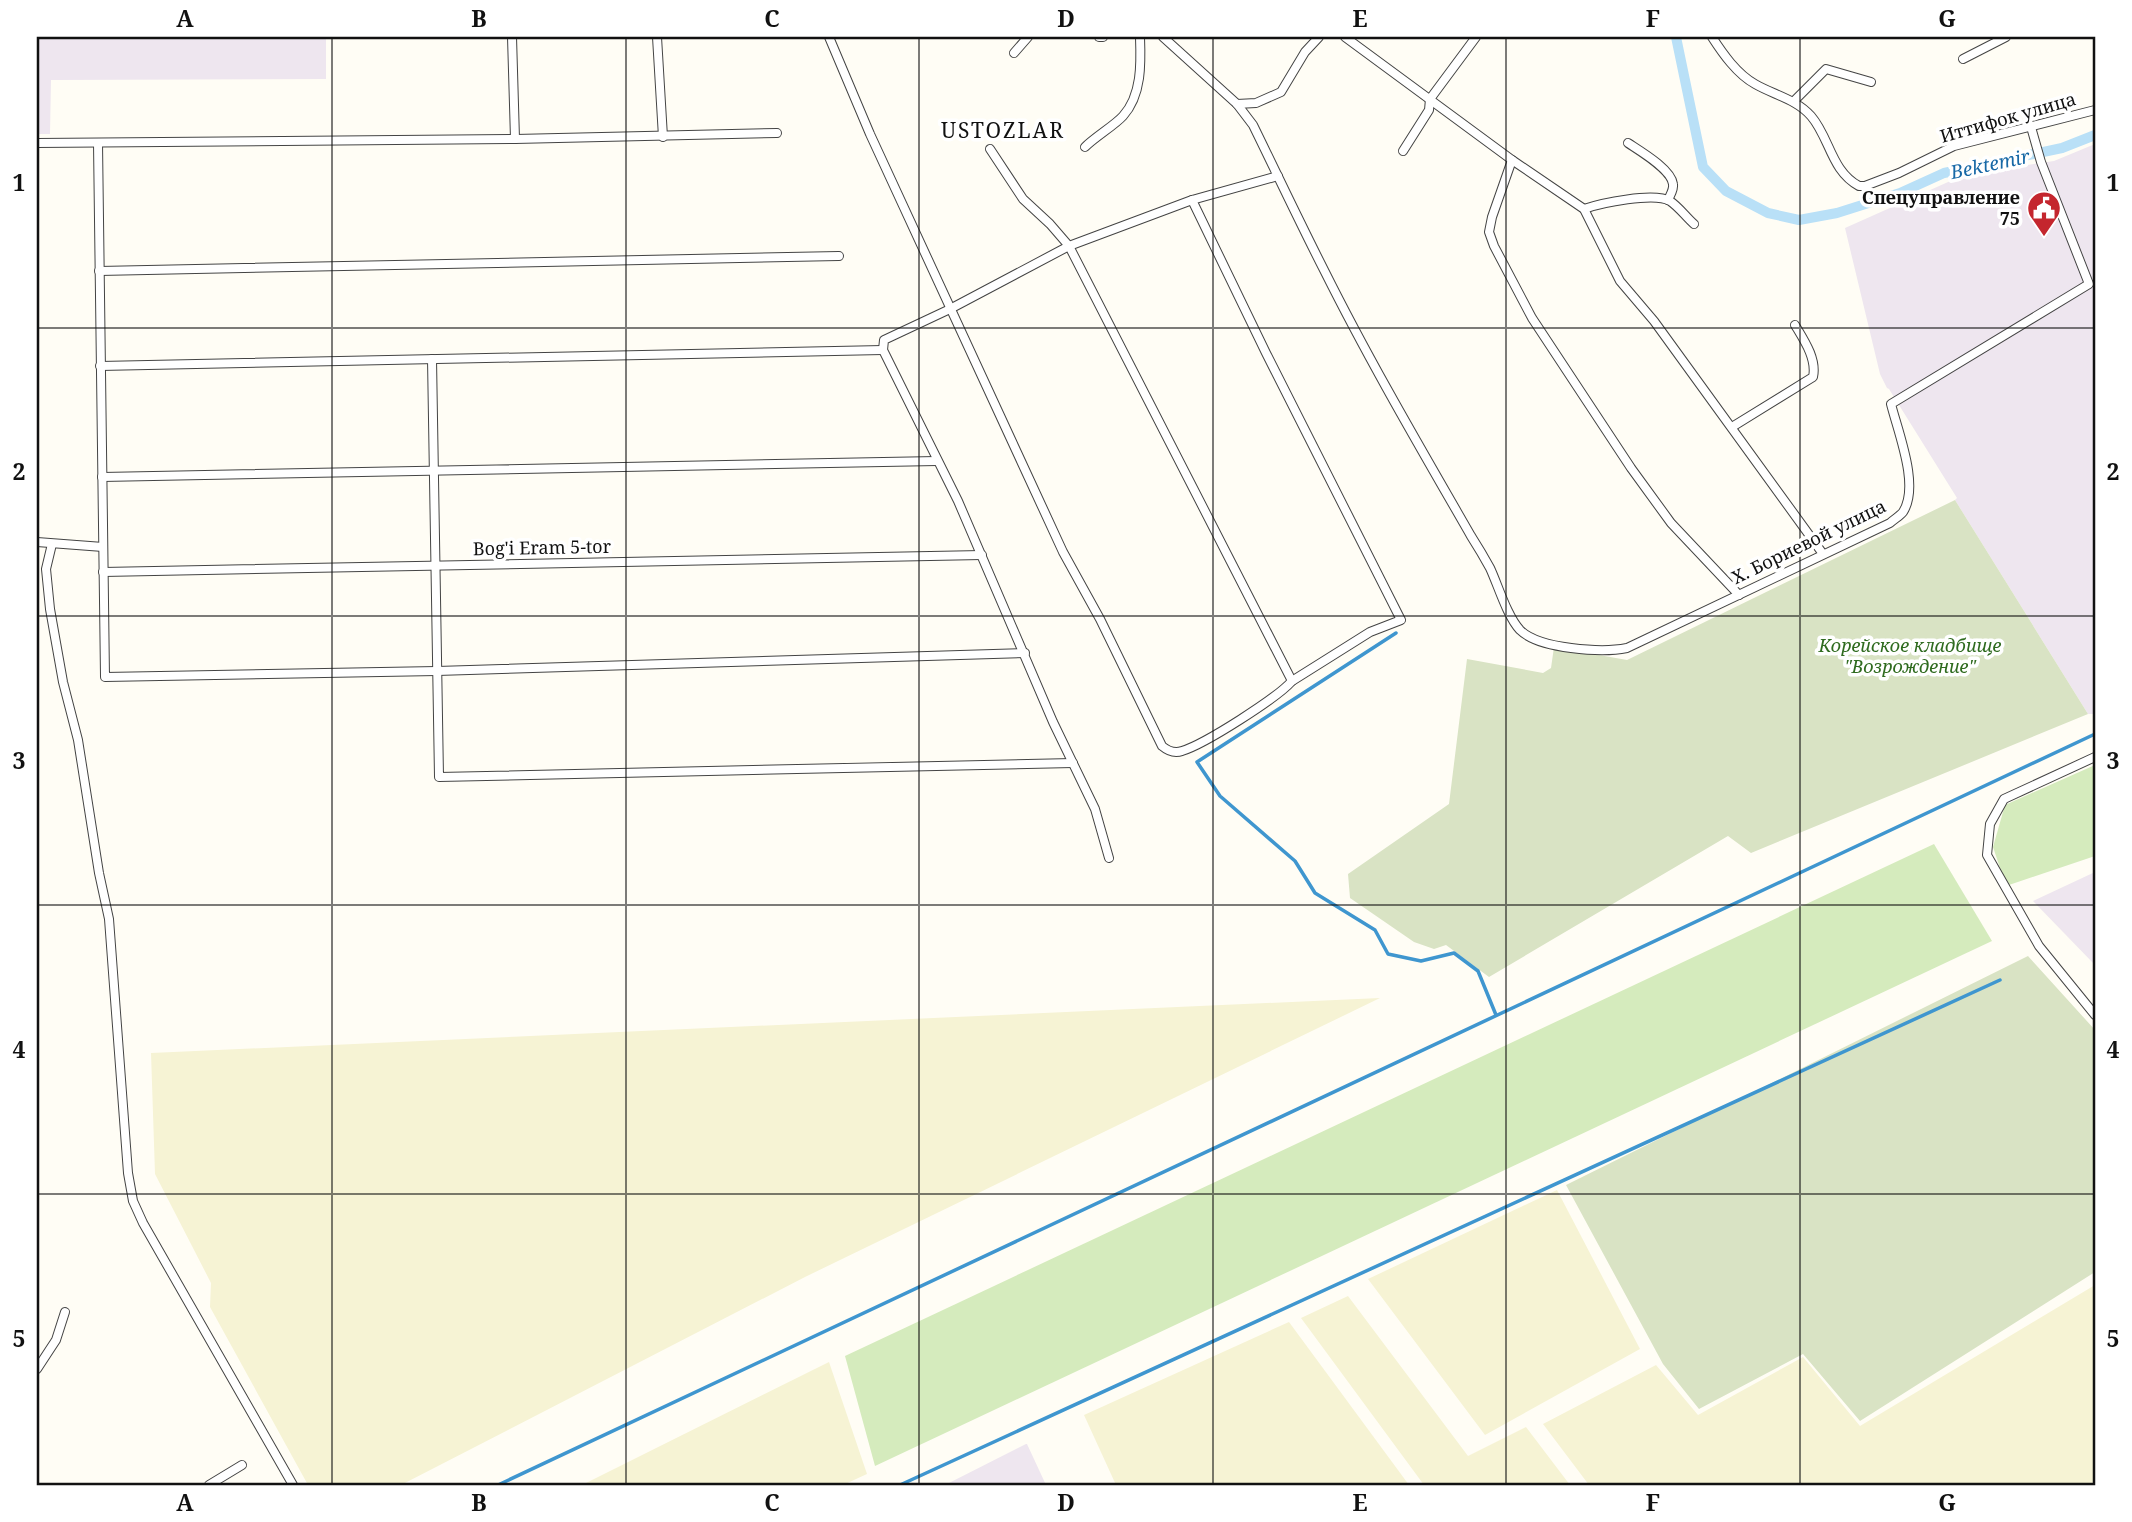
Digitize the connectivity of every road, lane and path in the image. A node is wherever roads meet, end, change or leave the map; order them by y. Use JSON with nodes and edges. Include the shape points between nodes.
{"nodes":[{"id":1,"x":512,"y":37,"type":"edge"},
{"id":2,"x":657,"y":37,"type":"edge"},
{"id":3,"x":829,"y":37,"type":"edge"},
{"id":4,"x":1028,"y":37,"type":"edge"},
{"id":5,"x":1140,"y":37,"type":"edge"},
{"id":6,"x":1163,"y":37,"type":"edge"},
{"id":7,"x":1319,"y":37,"type":"edge"},
{"id":8,"x":1345,"y":37,"type":"edge"},
{"id":9,"x":1476,"y":37,"type":"edge"},
{"id":10,"x":1712,"y":37,"type":"edge"},
{"id":11,"x":2006,"y":37,"type":"edge"},
{"id":12,"x":1014,"y":53,"type":"dead end"},
{"id":13,"x":1963,"y":59,"type":"dead end"},
{"id":14,"x":1871,"y":82,"type":"dead end"},
{"id":15,"x":1430,"y":99,"type":"junction"},
{"id":16,"x":1794,"y":101,"type":"junction"},
{"id":17,"x":1237,"y":104,"type":"junction"},
{"id":18,"x":2095,"y":110,"type":"edge"},
{"id":19,"x":2031,"y":127,"type":"junction"},
{"id":20,"x":777,"y":133,"type":"dead end"},
{"id":21,"x":663,"y":137,"type":"junction"},
{"id":22,"x":515,"y":139,"type":"junction"},
{"id":23,"x":37,"y":143,"type":"edge"},
{"id":24,"x":98,"y":143,"type":"junction"},
{"id":25,"x":1628,"y":143,"type":"dead end"},
{"id":26,"x":1085,"y":147,"type":"dead end"},
{"id":27,"x":990,"y":149,"type":"dead end"},
{"id":28,"x":1403,"y":151,"type":"dead end"},
{"id":29,"x":1512,"y":159,"type":"junction"},
{"id":30,"x":1279,"y":176,"type":"junction"},
{"id":31,"x":1192,"y":200,"type":"junction"},
{"id":32,"x":1668,"y":200,"type":"junction"},
{"id":33,"x":1584,"y":209,"type":"junction"},
{"id":34,"x":1694,"y":224,"type":"dead end"},
{"id":35,"x":1069,"y":246,"type":"junction"},
{"id":36,"x":839,"y":256,"type":"dead end"},
{"id":37,"x":99,"y":271,"type":"junction"},
{"id":38,"x":950,"y":309,"type":"junction"},
{"id":39,"x":1796,"y":325,"type":"dead end"},
{"id":40,"x":883,"y":350,"type":"junction"},
{"id":41,"x":432,"y":359,"type":"junction"},
{"id":42,"x":100,"y":366,"type":"junction"},
{"id":43,"x":1732,"y":427,"type":"junction"},
{"id":44,"x":937,"y":461,"type":"junction"},
{"id":45,"x":434,"y":471,"type":"junction"},
{"id":46,"x":102,"y":477,"type":"junction"},
{"id":47,"x":37,"y":542,"type":"edge"},
{"id":48,"x":52,"y":544,"type":"junction"},
{"id":49,"x":103,"y":547,"type":"junction"},
{"id":50,"x":1823,"y":554,"type":"junction"},
{"id":51,"x":982,"y":555,"type":"junction"},
{"id":52,"x":435,"y":566,"type":"junction"},
{"id":53,"x":103,"y":572,"type":"junction"},
{"id":54,"x":1739,"y":595,"type":"junction"},
{"id":55,"x":1025,"y":653,"type":"junction"},
{"id":56,"x":437,"y":671,"type":"junction"},
{"id":57,"x":1292,"y":681,"type":"junction"},
{"id":58,"x":2095,"y":757,"type":"edge"},
{"id":59,"x":1073,"y":763,"type":"junction"},
{"id":60,"x":1109,"y":859,"type":"dead end"},
{"id":61,"x":2095,"y":1015,"type":"edge"},
{"id":62,"x":65,"y":1312,"type":"dead end"},
{"id":63,"x":37,"y":1369,"type":"edge"},
{"id":64,"x":242,"y":1465,"type":"dead end"},
{"id":65,"x":209,"y":1485,"type":"edge"},
{"id":66,"x":293,"y":1485,"type":"edge"}],
"edges":[{"from":1,"to":22,"type":"street"},
{"from":2,"to":21,"type":"street"},
{"from":3,"to":38,"type":"street"},
{"from":4,"to":12,"type":"street"},
{"from":5,"to":26,"type":"street","via":[[1138,86],[1131,106]]},
{"from":6,"to":17,"type":"street"},
{"from":7,"to":17,"type":"street","via":[[1281,92],[1256,103]]},
{"from":8,"to":15,"type":"street"},
{"from":9,"to":15,"type":"street"},
{"from":10,"to":16,"type":"street","name":"Иттифок улица","via":[[1726,58],[1753,83]]},
{"from":11,"to":13,"type":"street"},
{"from":14,"to":16,"type":"street","via":[[1826,69]]},
{"from":15,"to":28,"type":"street","via":[[1429,110]]},
{"from":15,"to":29,"type":"street"},
{"from":16,"to":19,"type":"street","name":"Иттифок улица","via":[[1812,117],[1841,171],[1859,186],[1899,173],[1954,146]]},
{"from":17,"to":30,"type":"street"},
{"from":18,"to":19,"type":"street","name":"Иттифок улица"},
{"from":19,"to":50,"type":"street","name":"Х. Бориевой улица","via":[[2090,284],[1891,404],[1910,484],[1902,513]]},
{"from":20,"to":21,"type":"street"},
{"from":21,"to":22,"type":"street"},
{"from":22,"to":24,"type":"street"},
{"from":23,"to":24,"type":"street"},
{"from":24,"to":37,"type":"street"},
{"from":25,"to":32,"type":"street","via":[[1670,176],[1673,188]]},
{"from":27,"to":35,"type":"street","via":[[1023,199]]},
{"from":29,"to":33,"type":"street"},
{"from":29,"to":54,"type":"street","via":[[1492,216],[1489,232],[1494,246],[1532,318],[1631,468],[1671,523]]},
{"from":30,"to":31,"type":"street"},
{"from":30,"to":54,"type":"street","name":"Х. Бориевой улица","via":[[1325,273],[1521,631],[1548,643],[1616,650]]},
{"from":31,"to":35,"type":"street"},
{"from":31,"to":57,"type":"street","via":[[1401,620],[1370,632]]},
{"from":32,"to":33,"type":"street","via":[[1634,199]]},
{"from":32,"to":34,"type":"street"},
{"from":33,"to":43,"type":"street","via":[[1620,281]]},
{"from":35,"to":38,"type":"street"},
{"from":35,"to":57,"type":"street"},
{"from":36,"to":37,"type":"street"},
{"from":37,"to":42,"type":"street"},
{"from":38,"to":40,"type":"street","via":[[884,340]]},
{"from":38,"to":57,"type":"street","via":[[1063,552],[1162,746],[1183,751],[1283,691]]},
{"from":39,"to":43,"type":"street","via":[[1814,367],[1813,377]]},
{"from":40,"to":41,"type":"street"},
{"from":40,"to":44,"type":"street"},
{"from":41,"to":42,"type":"street"},
{"from":41,"to":45,"type":"street"},
{"from":42,"to":46,"type":"street"},
{"from":43,"to":50,"type":"street"},
{"from":44,"to":45,"type":"street"},
{"from":44,"to":51,"type":"street"},
{"from":45,"to":46,"type":"street"},
{"from":45,"to":52,"type":"street"},
{"from":46,"to":49,"type":"street"},
{"from":47,"to":48,"type":"street"},
{"from":48,"to":49,"type":"street"},
{"from":48,"to":66,"type":"street","via":[[46,569],[50,610],[109,919],[133,1201]]},
{"from":49,"to":53,"type":"street"},
{"from":50,"to":54,"type":"street","name":"Х. Бориевой улица"},
{"from":51,"to":52,"type":"street","name":"Bog'i Eram 5-tor"},
{"from":51,"to":55,"type":"street"},
{"from":52,"to":53,"type":"street","name":"Bog'i Eram 5-tor"},
{"from":52,"to":56,"type":"street"},
{"from":53,"to":56,"type":"street","via":[[104,677]]},
{"from":55,"to":56,"type":"street"},
{"from":55,"to":59,"type":"street"},
{"from":56,"to":59,"type":"street","via":[[439,777]]},
{"from":58,"to":61,"type":"street","via":[[2004,799],[1990,824],[1987,855],[2039,946]]},
{"from":59,"to":60,"type":"street","via":[[1095,809]]},
{"from":62,"to":63,"type":"street","via":[[56,1340]]},
{"from":64,"to":65,"type":"street"}]}
